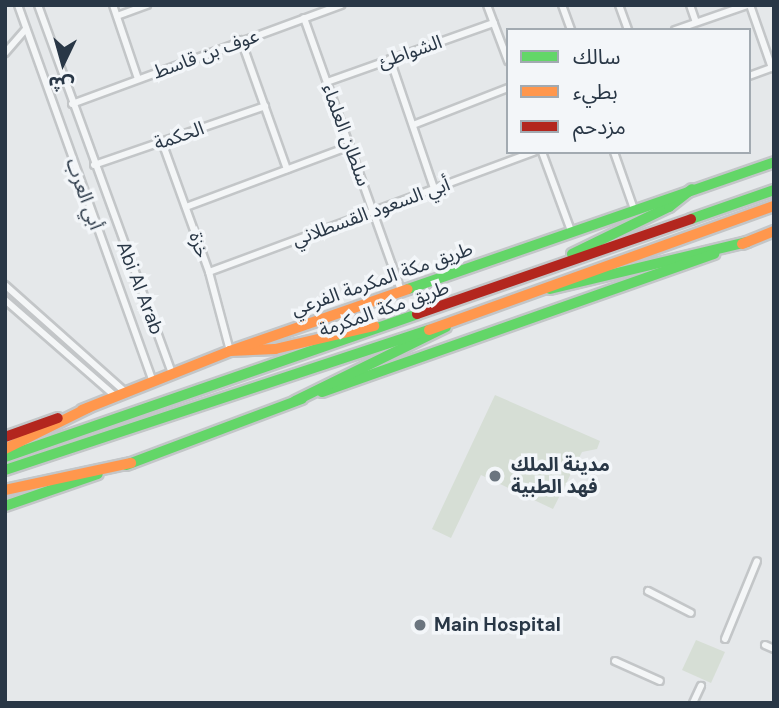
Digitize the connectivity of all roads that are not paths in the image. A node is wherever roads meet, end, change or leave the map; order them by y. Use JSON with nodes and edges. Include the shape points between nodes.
{"nodes":[{"id":1,"x":18,"y":5,"type":"edge"},
{"id":2,"x":113,"y":5,"type":"edge"},
{"id":3,"x":146,"y":5,"type":"edge"},
{"id":4,"x":341,"y":5,"type":"edge"},
{"id":5,"x":487,"y":5,"type":"edge"},
{"id":6,"x":562,"y":5,"type":"edge"},
{"id":7,"x":619,"y":5,"type":"edge"},
{"id":8,"x":690,"y":5,"type":"edge"},
{"id":9,"x":749,"y":5,"type":"edge"},
{"id":10,"x":39,"y":6,"type":"edge"},
{"id":11,"x":117,"y":16,"type":"junction"},
{"id":12,"x":304,"y":18,"type":"junction"},
{"id":13,"x":494,"y":23,"type":"junction"},
{"id":14,"x":696,"y":23,"type":"junction"},
{"id":15,"x":570,"y":28,"type":"edge"},
{"id":16,"x":627,"y":28,"type":"edge"},
{"id":17,"x":681,"y":28,"type":"edge"},
{"id":18,"x":26,"y":29,"type":"junction"},
{"id":19,"x":241,"y":40,"type":"junction"},
{"id":20,"x":5,"y":54,"type":"edge"},
{"id":21,"x":506,"y":56,"type":"edge"},
{"id":22,"x":390,"y":60,"type":"junction"},
{"id":23,"x":773,"y":67,"type":"edge"},
{"id":24,"x":751,"y":75,"type":"edge"},
{"id":25,"x":138,"y":79,"type":"junction"},
{"id":26,"x":327,"y":82,"type":"junction"},
{"id":27,"x":506,"y":89,"type":"edge"},
{"id":28,"x":72,"y":104,"type":"junction"},
{"id":29,"x":265,"y":106,"type":"junction"},
{"id":30,"x":413,"y":125,"type":"junction"},
{"id":31,"x":162,"y":142,"type":"junction"},
{"id":32,"x":350,"y":146,"type":"junction"},
{"id":33,"x":528,"y":154,"type":"edge"},
{"id":34,"x":543,"y":154,"type":"edge"},
{"id":35,"x":615,"y":154,"type":"edge"},
{"id":36,"x":774,"y":162,"type":"edge"},
{"id":37,"x":93,"y":166,"type":"junction"},
{"id":38,"x":288,"y":169,"type":"junction"},
{"id":39,"x":434,"y":188,"type":"junction"},
{"id":40,"x":692,"y":189,"type":"junction"},
{"id":41,"x":774,"y":190,"type":"edge"},
{"id":42,"x":774,"y":206,"type":"edge"},
{"id":43,"x":186,"y":207,"type":"junction"},
{"id":44,"x":634,"y":209,"type":"junction"},
{"id":45,"x":373,"y":210,"type":"junction"},
{"id":46,"x":571,"y":231,"type":"junction"},
{"id":47,"x":774,"y":231,"type":"edge"},
{"id":48,"x":747,"y":242,"type":"junction"},
{"id":49,"x":560,"y":264,"type":"junction"},
{"id":50,"x":209,"y":272,"type":"junction"},
{"id":51,"x":5,"y":285,"type":"edge"},
{"id":52,"x":401,"y":291,"type":"junction"},
{"id":53,"x":530,"y":294,"type":"junction"},
{"id":54,"x":5,"y":300,"type":"edge"},
{"id":55,"x":408,"y":320,"type":"junction"},
{"id":56,"x":455,"y":321,"type":"junction"},
{"id":57,"x":230,"y":351,"type":"junction"},
{"id":58,"x":172,"y":373,"type":"junction"},
{"id":59,"x":153,"y":382,"type":"junction"},
{"id":60,"x":120,"y":394,"type":"junction"},
{"id":61,"x":295,"y":401,"type":"junction"},
{"id":62,"x":88,"y":408,"type":"junction"},
{"id":63,"x":5,"y":437,"type":"edge"},
{"id":64,"x":5,"y":449,"type":"edge"},
{"id":65,"x":5,"y":457,"type":"edge"},
{"id":66,"x":131,"y":463,"type":"junction"},
{"id":67,"x":5,"y":470,"type":"edge"},
{"id":68,"x":5,"y":490,"type":"edge"},
{"id":69,"x":5,"y":506,"type":"edge"},
{"id":70,"x":757,"y":561,"type":"dead end"},
{"id":71,"x":648,"y":591,"type":"dead end"},
{"id":72,"x":691,"y":612,"type":"dead end"},
{"id":73,"x":725,"y":639,"type":"dead end"},
{"id":74,"x":765,"y":645,"type":"dead end"},
{"id":75,"x":774,"y":649,"type":"edge"},
{"id":76,"x":615,"y":661,"type":"dead end"},
{"id":77,"x":660,"y":681,"type":"dead end"},
{"id":78,"x":701,"y":686,"type":"dead end"},
{"id":79,"x":693,"y":703,"type":"edge"}],
"edges":[{"from":1,"to":18,"type":"street","name":"أبي العرب"},
{"from":2,"to":11,"type":"street"},
{"from":3,"to":11,"type":"street"},
{"from":4,"to":12,"type":"street","name":"عوف بن قاسط"},
{"from":5,"to":13,"type":"street"},
{"from":6,"to":15,"type":"street"},
{"from":7,"to":16,"type":"street"},
{"from":8,"to":14,"type":"street"},
{"from":9,"to":14,"type":"street"},
{"from":9,"to":23,"type":"street"},
{"from":10,"to":28,"type":"street","name":"Abi Al Arab"},
{"from":11,"to":25,"type":"street"},
{"from":12,"to":19,"type":"street","name":"عوف بن قاسط"},
{"from":12,"to":26,"type":"street","name":"سلطان العلماء"},
{"from":13,"to":21,"type":"street"},
{"from":13,"to":22,"type":"street","name":"الشواطئ"},
{"from":14,"to":17,"type":"street"},
{"from":18,"to":20,"type":"street"},
{"from":18,"to":59,"type":"street","name":"أبي العرب"},
{"from":19,"to":25,"type":"street","name":"عوف بن قاسط"},
{"from":19,"to":29,"type":"street"},
{"from":22,"to":26,"type":"street","name":"الشواطئ"},
{"from":22,"to":30,"type":"street"},
{"from":23,"to":24,"type":"street"},
{"from":25,"to":28,"type":"street","name":"عوف بن قاسط"},
{"from":26,"to":32,"type":"street","name":"سلطان العلماء"},
{"from":27,"to":30,"type":"street"},
{"from":28,"to":37,"type":"street","name":"Abi Al Arab"},
{"from":29,"to":31,"type":"street","name":"الحكمة"},
{"from":29,"to":38,"type":"street"},
{"from":30,"to":39,"type":"street"},
{"from":31,"to":37,"type":"street","name":"الحكمة"},
{"from":31,"to":43,"type":"street","name":"خزة"},
{"from":32,"to":38,"type":"street"},
{"from":32,"to":45,"type":"street","name":"سلطان العلماء"},
{"from":33,"to":39,"type":"street","name":"أبي السعود القسطلاني"},
{"from":34,"to":46,"type":"street"},
{"from":35,"to":44,"type":"street"},
{"from":36,"to":40,"type":"main road","name":"طريق مكة المكرمة الفرعي"},
{"from":37,"to":58,"type":"street","name":"Abi Al Arab"},
{"from":38,"to":43,"type":"street"},
{"from":39,"to":45,"type":"street","name":"أبي السعود القسطلاني"},
{"from":40,"to":44,"type":"main road","name":"طريق مكة المكرمة الفرعي"},
{"from":40,"to":49,"type":"main road","via":[[669,207]]},
{"from":41,"to":49,"type":"main road","name":"طريق مكة المكرمة"},
{"from":42,"to":53,"type":"main road","name":"طريق مكة المكرمة"},
{"from":43,"to":50,"type":"street","name":"خزة"},
{"from":44,"to":46,"type":"main road","name":"طريق مكة المكرمة الفرعي"},
{"from":45,"to":50,"type":"street","name":"أبي السعود القسطلاني"},
{"from":45,"to":52,"type":"street","name":"سلطان العلماء"},
{"from":46,"to":52,"type":"main road","name":"طريق مكة المكرمة الفرعي"},
{"from":47,"to":48,"type":"main road"},
{"from":48,"to":53,"type":"main road"},
{"from":48,"to":61,"type":"main road"},
{"from":49,"to":55,"type":"main road","name":"طريق مكة المكرمة"},
{"from":50,"to":57,"type":"street","name":"خزة"},
{"from":51,"to":60,"type":"street"},
{"from":52,"to":57,"type":"main road","name":"طريق مكة المكرمة الفرعي"},
{"from":53,"to":56,"type":"main road","name":"طريق مكة المكرمة"},
{"from":54,"to":60,"type":"street"},
{"from":55,"to":57,"type":"main road","via":[[275,349]]},
{"from":55,"to":65,"type":"main road","name":"طريق مكة المكرمة"},
{"from":56,"to":61,"type":"main road","via":[[432,337],[338,376]]},
{"from":56,"to":67,"type":"main road","name":"طريق مكة المكرمة"},
{"from":57,"to":58,"type":"main road","name":"طريق مكة المكرمة الفرعي"},
{"from":58,"to":59,"type":"main road","name":"طريق مكة المكرمة الفرعي"},
{"from":59,"to":60,"type":"main road","name":"طريق مكة المكرمة الفرعي"},
{"from":60,"to":62,"type":"main road","name":"طريق مكة المكرمة الفرعي"},
{"from":61,"to":66,"type":"main road"},
{"from":62,"to":63,"type":"main road","name":"طريق مكة المكرمة الفرعي"},
{"from":62,"to":64,"type":"main road"},
{"from":66,"to":68,"type":"main road"},
{"from":66,"to":69,"type":"main road"},
{"from":70,"to":73,"type":"street"},
{"from":71,"to":72,"type":"street"},
{"from":74,"to":75,"type":"street"},
{"from":76,"to":77,"type":"street"},
{"from":78,"to":79,"type":"street"}]}
